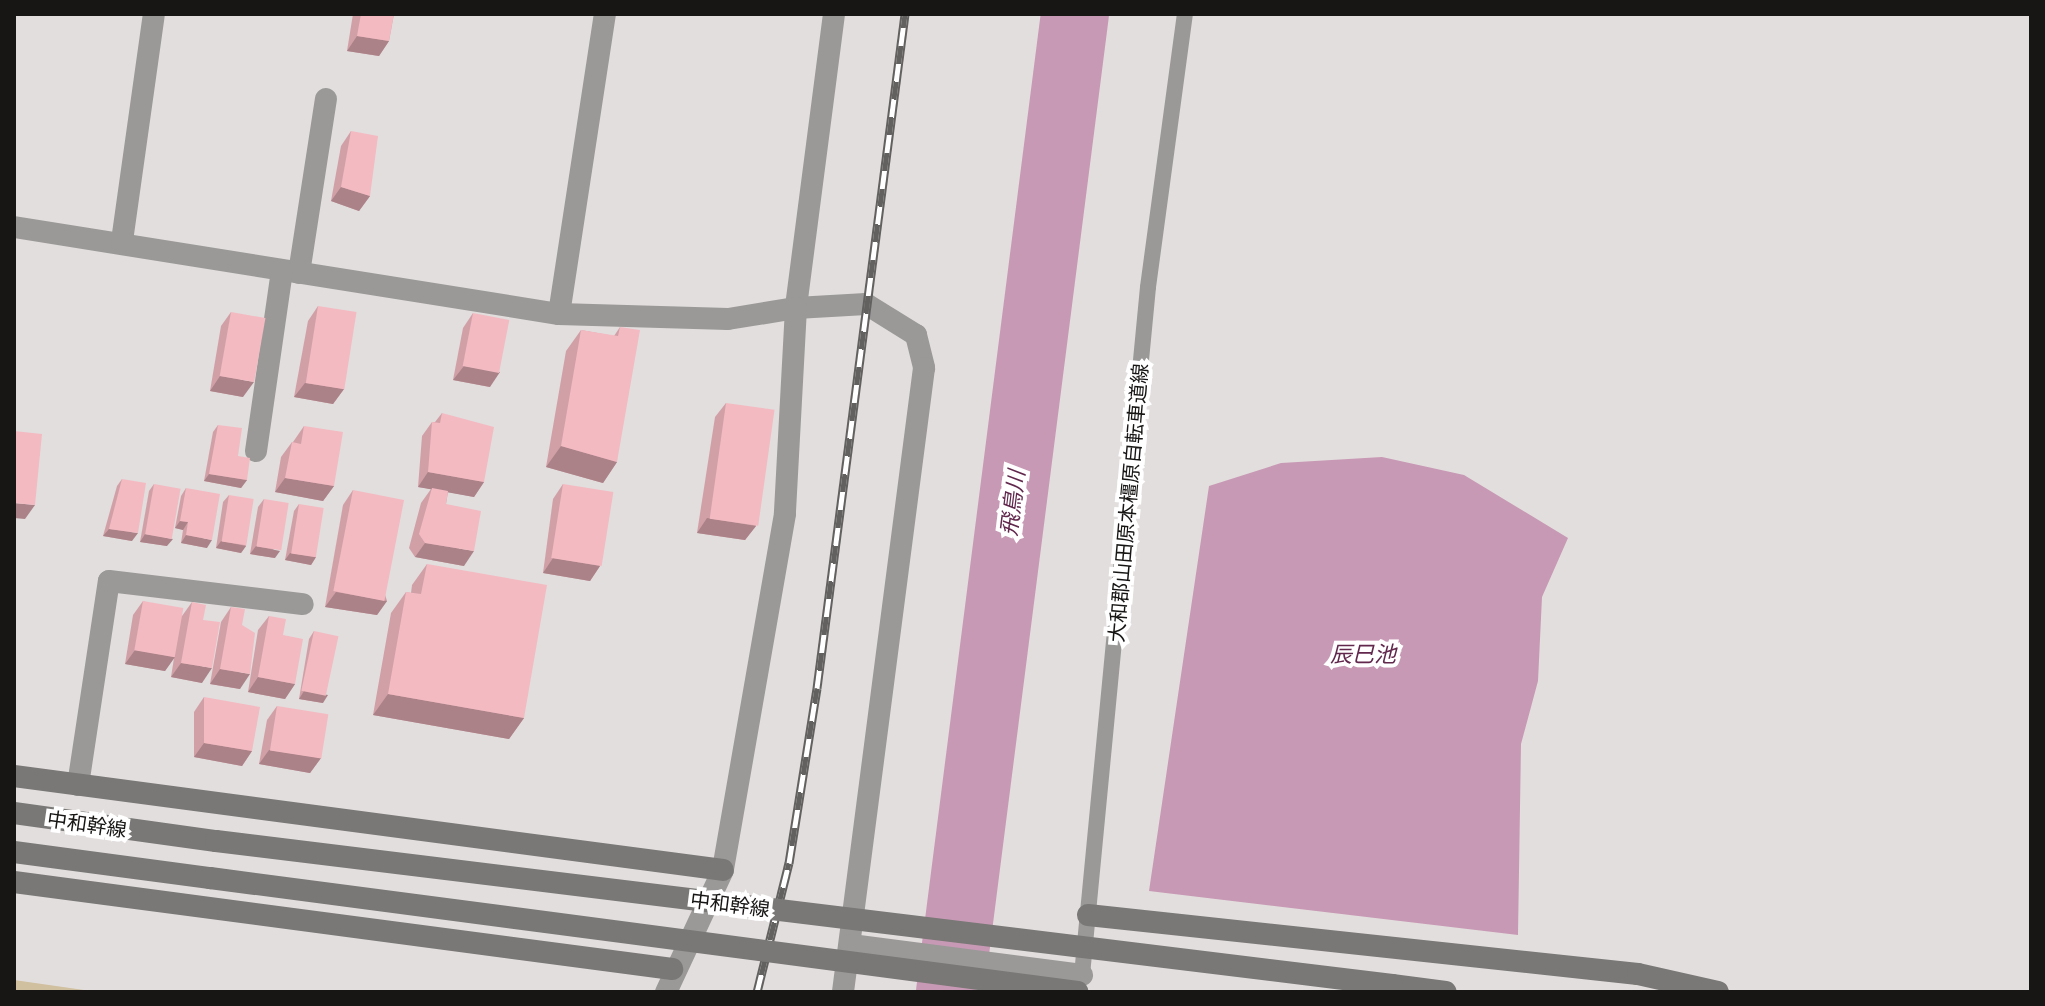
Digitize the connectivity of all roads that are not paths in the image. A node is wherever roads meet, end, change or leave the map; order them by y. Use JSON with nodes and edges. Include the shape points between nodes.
{"nodes":[{"id":1,"x":154,"y":14,"type":"edge"},
{"id":2,"x":605,"y":14,"type":"edge"},
{"id":3,"x":834,"y":14,"type":"edge"},
{"id":4,"x":1185,"y":14,"type":"edge"},
{"id":5,"x":326,"y":99,"type":"dead end"},
{"id":6,"x":14,"y":227,"type":"edge"},
{"id":7,"x":122,"y":241,"type":"junction"},
{"id":8,"x":291,"y":272,"type":"junction"},
{"id":9,"x":796,"y":308,"type":"junction"},
{"id":10,"x":559,"y":314,"type":"junction"},
{"id":11,"x":256,"y":451,"type":"dead end"},
{"id":12,"x":303,"y":604,"type":"dead end"},
{"id":13,"x":14,"y":776,"type":"edge"},
{"id":14,"x":78,"y":785,"type":"junction"},
{"id":15,"x":14,"y":813,"type":"edge"},
{"id":16,"x":14,"y":852,"type":"edge"},
{"id":17,"x":723,"y":870,"type":"junction"},
{"id":18,"x":14,"y":882,"type":"edge"},
{"id":19,"x":1088,"y":915,"type":"junction"},
{"id":20,"x":851,"y":945,"type":"junction"},
{"id":21,"x":672,"y":969,"type":"junction"},
{"id":22,"x":1080,"y":986,"type":"edge"},
{"id":23,"x":666,"y":992,"type":"edge"},
{"id":24,"x":843,"y":992,"type":"edge"},
{"id":25,"x":1446,"y":992,"type":"edge"},
{"id":26,"x":1718,"y":992,"type":"edge"}],
"edges":[{"from":1,"to":7,"type":"street"},
{"from":2,"to":10,"type":"street"},
{"from":3,"to":9,"type":"street"},
{"from":4,"to":19,"type":"lane","name":"大和郡山田原本橿原自転車道線","via":[[1148,287]]},
{"from":5,"to":8,"type":"street"},
{"from":6,"to":7,"type":"street"},
{"from":7,"to":8,"type":"street"},
{"from":8,"to":10,"type":"street"},
{"from":8,"to":11,"type":"street"},
{"from":9,"to":10,"type":"street","via":[[713,320]]},
{"from":9,"to":17,"type":"street","via":[[785,514]]},
{"from":9,"to":20,"type":"street","via":[[866,304],[916,335],[924,368]]},
{"from":12,"to":14,"type":"street","via":[[109,581]]},
{"from":13,"to":14,"type":"main road"},
{"from":14,"to":17,"type":"main road"},
{"from":15,"to":25,"type":"main road","name":"中和幹線","bridge":true},
{"from":16,"to":22,"type":"main road","name":"中和幹線","bridge":true},
{"from":17,"to":21,"type":"street"},
{"from":18,"to":21,"type":"main road"},
{"from":19,"to":22,"type":"lane","name":"大和郡山田原本橿原自転車道線"},
{"from":19,"to":26,"type":"main road","via":[[1638,974]]},
{"from":20,"to":22,"type":"street"},
{"from":20,"to":24,"type":"street"},
{"from":21,"to":23,"type":"street"}]}
